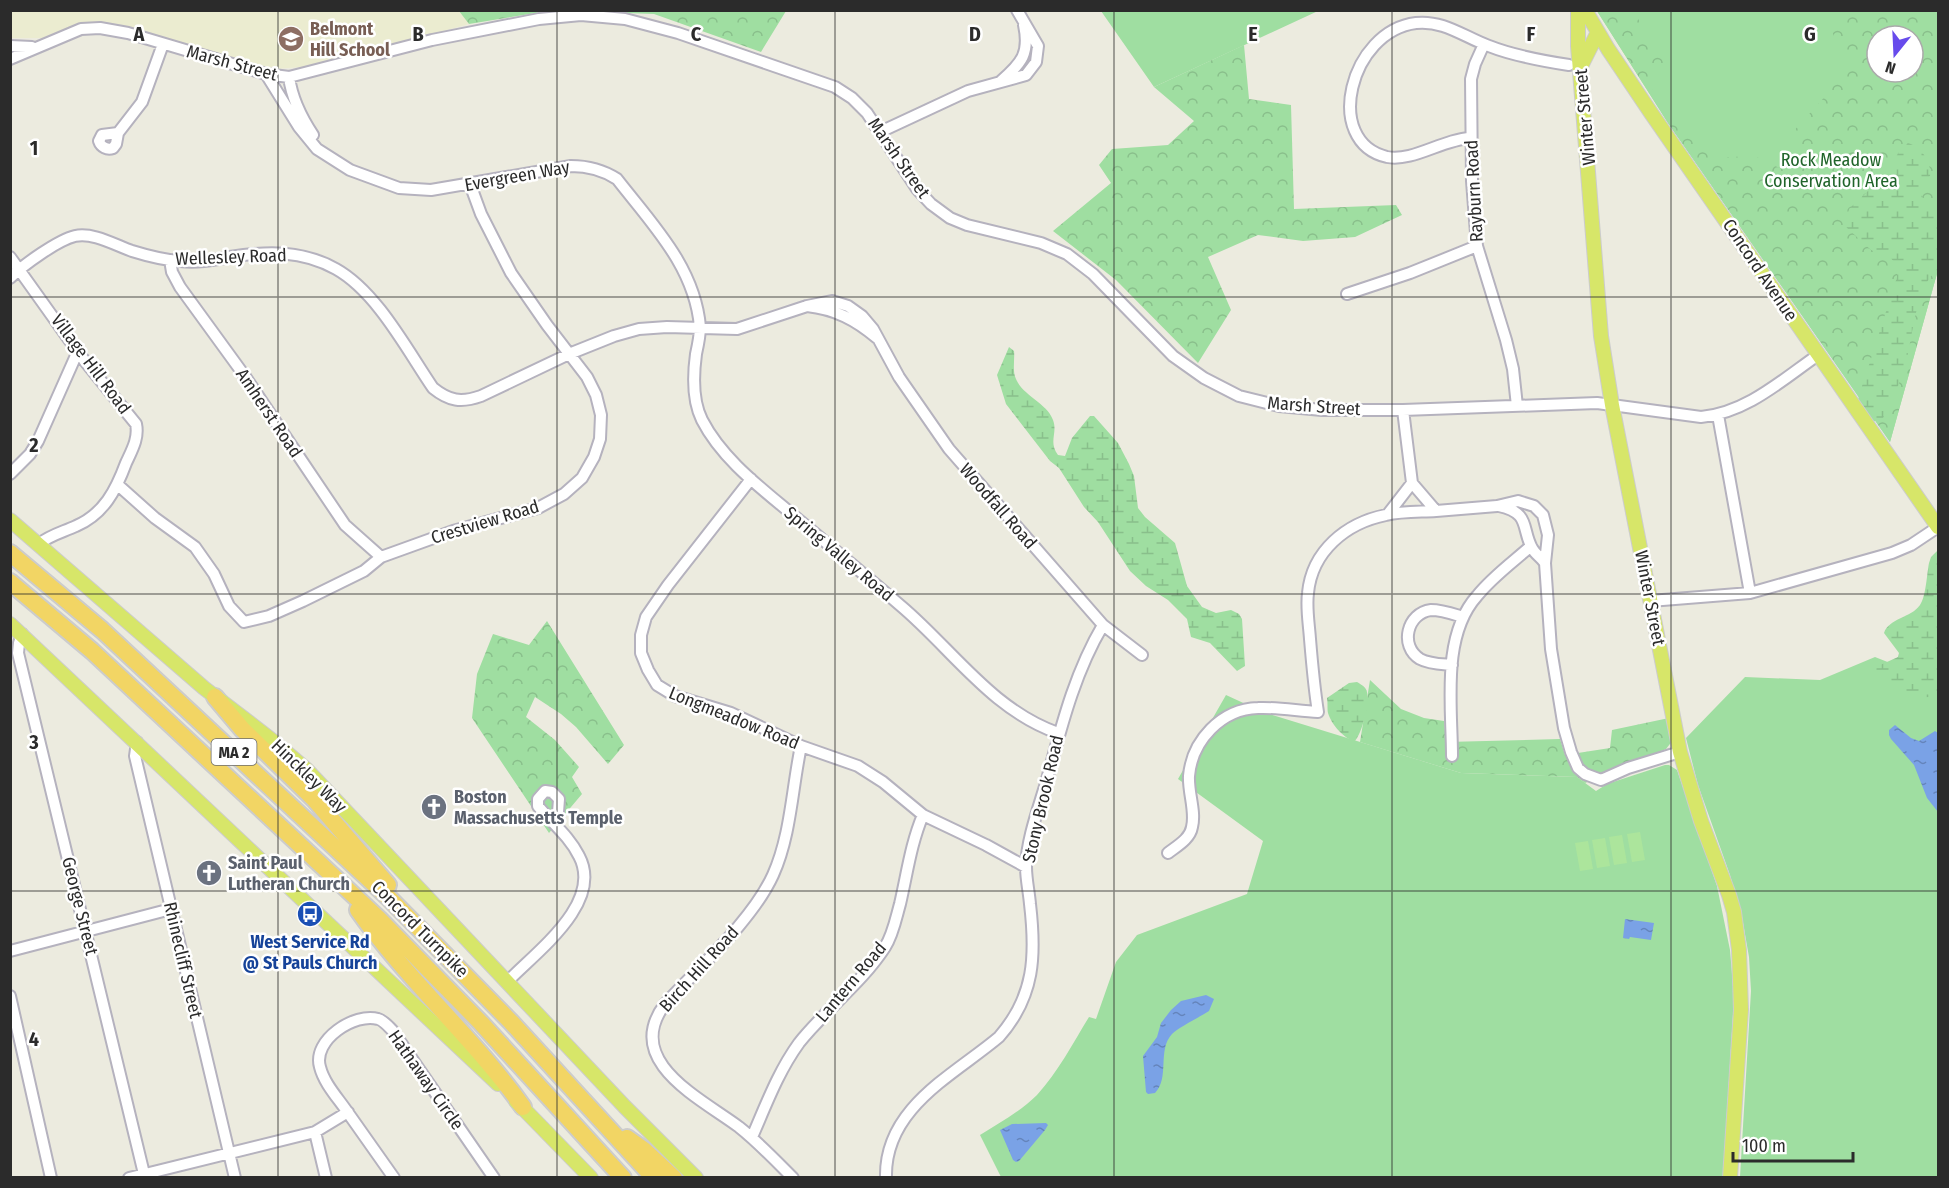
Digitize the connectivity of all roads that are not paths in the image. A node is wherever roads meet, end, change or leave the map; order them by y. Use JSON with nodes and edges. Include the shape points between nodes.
{"nodes":[{"id":1,"x":1578,"y":10,"type":"edge"},
{"id":2,"x":1585,"y":10,"type":"edge"},
{"id":3,"x":1019,"y":13,"type":"edge"},
{"id":4,"x":1596,"y":29,"type":"junction"},
{"id":5,"x":163,"y":44,"type":"junction"},
{"id":6,"x":1484,"y":44,"type":"junction"},
{"id":7,"x":10,"y":46,"type":"edge"},
{"id":8,"x":41,"y":46,"type":"junction"},
{"id":9,"x":1578,"y":46,"type":"junction"},
{"id":10,"x":1612,"y":56,"type":"junction"},
{"id":11,"x":10,"y":59,"type":"edge"},
{"id":12,"x":1578,"y":63,"type":"junction"},
{"id":13,"x":266,"y":74,"type":"junction"},
{"id":14,"x":289,"y":77,"type":"junction"},
{"id":15,"x":880,"y":132,"type":"junction"},
{"id":16,"x":118,"y":133,"type":"dead end"},
{"id":17,"x":1471,"y":138,"type":"junction"},
{"id":18,"x":350,"y":170,"type":"junction"},
{"id":19,"x":470,"y":184,"type":"junction"},
{"id":20,"x":1477,"y":246,"type":"junction"},
{"id":21,"x":10,"y":257,"type":"edge"},
{"id":22,"x":170,"y":260,"type":"junction"},
{"id":23,"x":19,"y":269,"type":"junction"},
{"id":24,"x":10,"y":278,"type":"edge"},
{"id":25,"x":1347,"y":294,"type":"dead end"},
{"id":26,"x":700,"y":329,"type":"junction"},
{"id":27,"x":78,"y":351,"type":"junction"},
{"id":28,"x":569,"y":354,"type":"junction"},
{"id":29,"x":1818,"y":355,"type":"junction"},
{"id":30,"x":1612,"y":405,"type":"junction"},
{"id":31,"x":1517,"y":406,"type":"junction"},
{"id":32,"x":1403,"y":410,"type":"junction"},
{"id":33,"x":1718,"y":415,"type":"junction"},
{"id":34,"x":10,"y":474,"type":"edge"},
{"id":35,"x":751,"y":479,"type":"junction"},
{"id":36,"x":1412,"y":483,"type":"junction"},
{"id":37,"x":118,"y":485,"type":"junction"},
{"id":38,"x":1497,"y":506,"type":"junction"},
{"id":39,"x":1436,"y":511,"type":"junction"},
{"id":40,"x":1388,"y":514,"type":"junction"},
{"id":41,"x":10,"y":520,"type":"edge"},
{"id":42,"x":1938,"y":527,"type":"edge"},
{"id":43,"x":39,"y":544,"type":"junction"},
{"id":44,"x":1531,"y":546,"type":"junction"},
{"id":45,"x":10,"y":553,"type":"edge"},
{"id":46,"x":381,"y":557,"type":"junction"},
{"id":47,"x":1545,"y":563,"type":"junction"},
{"id":48,"x":10,"y":582,"type":"edge"},
{"id":49,"x":1750,"y":593,"type":"junction"},
{"id":50,"x":1650,"y":601,"type":"junction"},
{"id":51,"x":1463,"y":617,"type":"junction"},
{"id":52,"x":10,"y":624,"type":"edge"},
{"id":53,"x":1103,"y":625,"type":"junction"},
{"id":54,"x":22,"y":634,"type":"junction"},
{"id":55,"x":1142,"y":655,"type":"dead end"},
{"id":56,"x":1452,"y":665,"type":"junction"},
{"id":57,"x":215,"y":697,"type":"junction"},
{"id":58,"x":1058,"y":733,"type":"junction"},
{"id":59,"x":137,"y":742,"type":"junction"},
{"id":60,"x":801,"y":746,"type":"junction"},
{"id":61,"x":1680,"y":752,"type":"junction"},
{"id":62,"x":1452,"y":756,"type":"dead end"},
{"id":63,"x":923,"y":815,"type":"junction"},
{"id":64,"x":557,"y":826,"type":"dead end"},
{"id":65,"x":1168,"y":853,"type":"dead end"},
{"id":66,"x":1026,"y":867,"type":"junction"},
{"id":67,"x":335,"y":877,"type":"junction"},
{"id":68,"x":171,"y":909,"type":"junction"},
{"id":69,"x":417,"y":925,"type":"junction"},
{"id":70,"x":86,"y":933,"type":"junction"},
{"id":71,"x":10,"y":951,"type":"edge"},
{"id":72,"x":507,"y":982,"type":"junction"},
{"id":73,"x":10,"y":996,"type":"edge"},
{"id":74,"x":522,"y":1107,"type":"junction"},
{"id":75,"x":348,"y":1112,"type":"junction"},
{"id":76,"x":597,"y":1116,"type":"junction"},
{"id":77,"x":315,"y":1132,"type":"junction"},
{"id":78,"x":752,"y":1137,"type":"junction"},
{"id":79,"x":230,"y":1153,"type":"junction"},
{"id":80,"x":145,"y":1176,"type":"edge"},
{"id":81,"x":51,"y":1178,"type":"edge"},
{"id":82,"x":129,"y":1178,"type":"edge"},
{"id":83,"x":236,"y":1178,"type":"edge"},
{"id":84,"x":326,"y":1178,"type":"edge"},
{"id":85,"x":394,"y":1178,"type":"edge"},
{"id":86,"x":494,"y":1178,"type":"edge"},
{"id":87,"x":591,"y":1178,"type":"edge"},
{"id":88,"x":623,"y":1178,"type":"edge"},
{"id":89,"x":654,"y":1178,"type":"edge"},
{"id":90,"x":674,"y":1178,"type":"edge"},
{"id":91,"x":696,"y":1178,"type":"edge"},
{"id":92,"x":793,"y":1178,"type":"edge"},
{"id":93,"x":886,"y":1178,"type":"edge"},
{"id":94,"x":1730,"y":1178,"type":"edge"}],
"edges":[{"from":1,"to":9,"type":"main road","name":"Winter Street"},
{"from":2,"to":4,"type":"main road","name":"Concord Avenue"},
{"from":3,"to":15,"type":"street","via":[[1028,45],[1020,62],[1001,81],[968,91]]},
{"from":4,"to":9,"type":"main road","via":[[1586,32]]},
{"from":4,"to":10,"type":"main road","name":"Concord Avenue"},
{"from":4,"to":12,"type":"main road"},
{"from":5,"to":8,"type":"street","name":"Marsh Street","via":[[100,28],[81,29]]},
{"from":5,"to":13,"type":"street","name":"Marsh Street"},
{"from":5,"to":16,"type":"street","via":[[142,102]]},
{"from":6,"to":12,"type":"street","via":[[1518,54]]},
{"from":6,"to":17,"type":"street","name":"Rayburn Road","via":[[1471,79]]},
{"from":6,"to":17,"type":"street","via":[[1437,24],[1419,23],[1396,29],[1374,44],[1361,63],[1351,99],[1353,126],[1364,143],[1379,155],[1405,157]]},
{"from":7,"to":8,"type":"street","name":"Marsh Street"},
{"from":8,"to":11,"type":"street","name":"Marsh Street"},
{"from":9,"to":12,"type":"main road","name":"Winter Street"},
{"from":10,"to":12,"type":"main road","via":[[1596,54]]},
{"from":10,"to":29,"type":"main road","name":"Concord Avenue"},
{"from":12,"to":30,"type":"main road","name":"Winter Street","via":[[1601,336]]},
{"from":13,"to":14,"type":"street","name":"Marsh Street"},
{"from":13,"to":18,"type":"street","name":"Evergreen Way","via":[[317,149]]},
{"from":14,"to":15,"type":"street","name":"Marsh Street","via":[[432,40],[539,19],[595,16],[640,22],[678,33],[826,83],[852,98]]},
{"from":14,"to":18,"type":"street","name":"Evergreen Way","via":[[307,125]]},
{"from":15,"to":32,"type":"street","name":"Marsh Street","via":[[917,189],[941,212],[967,225],[1041,243],[1067,254],[1093,274],[1173,356],[1218,386],[1252,400],[1292,408]]},
{"from":17,"to":20,"type":"street","name":"Rayburn Road"},
{"from":18,"to":19,"type":"street","name":"Evergreen Way","via":[[399,188],[431,190]]},
{"from":19,"to":26,"type":"street","name":"Evergreen Way","via":[[572,166],[587,166],[617,178],[683,270],[696,301]]},
{"from":19,"to":28,"type":"street","name":"Crestview Road","via":[[511,273]]},
{"from":20,"to":25,"type":"street"},
{"from":20,"to":31,"type":"street","name":"Rayburn Road","via":[[1506,340]]},
{"from":21,"to":23,"type":"street","name":"Village Hill Road"},
{"from":22,"to":23,"type":"street","name":"Wellesley Road","via":[[77,235]]},
{"from":22,"to":28,"type":"street","name":"Wellesley Road","via":[[203,262],[276,252],[320,260],[354,282],[374,302],[433,388],[455,401],[481,396]]},
{"from":22,"to":46,"type":"street","name":"Amherst Road","via":[[180,287],[330,504],[356,537]]},
{"from":23,"to":24,"type":"street","name":"Wellesley Road"},
{"from":23,"to":27,"type":"street","name":"Village Hill Road"},
{"from":26,"to":28,"type":"street","name":"Wellesley Road","via":[[639,329]]},
{"from":26,"to":35,"type":"street","name":"Spring Valley Road","via":[[695,363],[697,408],[715,440]]},
{"from":26,"to":53,"type":"street","name":"Woodfall Road","via":[[744,328],[827,301],[848,306],[862,316],[949,449]]},
{"from":27,"to":34,"type":"street","via":[[38,441]]},
{"from":27,"to":37,"type":"street","name":"Village Hill Road","via":[[136,424],[138,434]]},
{"from":28,"to":46,"type":"street","name":"Crestview Road","via":[[587,377],[601,415],[600,439],[582,478],[564,494],[538,508],[453,531]]},
{"from":29,"to":33,"type":"street","name":"Marsh Street","via":[[1736,410]]},
{"from":29,"to":42,"type":"main road","name":"Concord Avenue"},
{"from":30,"to":31,"type":"street","name":"Marsh Street"},
{"from":30,"to":33,"type":"street","name":"Marsh Street","via":[[1679,415]]},
{"from":30,"to":50,"type":"main road","name":"Winter Street"},
{"from":31,"to":32,"type":"street","name":"Marsh Street"},
{"from":32,"to":36,"type":"street"},
{"from":33,"to":49,"type":"street"},
{"from":35,"to":58,"type":"street","name":"Spring Valley Road","via":[[904,608],[990,693],[1019,714]]},
{"from":35,"to":60,"type":"street","name":"Longmeadow Road","via":[[646,617],[642,653],[657,685],[675,696],[731,713]]},
{"from":36,"to":39,"type":"street"},
{"from":36,"to":40,"type":"street"},
{"from":37,"to":43,"type":"street","name":"Village Hill Road","via":[[94,516]]},
{"from":37,"to":46,"type":"street","name":"Crestview Road","via":[[195,547],[229,606],[244,622],[303,601],[364,571]]},
{"from":38,"to":39,"type":"street"},
{"from":38,"to":44,"type":"street","via":[[1525,523]]},
{"from":38,"to":47,"type":"street","via":[[1523,501],[1539,510],[1548,528]]},
{"from":39,"to":40,"type":"street"},
{"from":40,"to":65,"type":"street","via":[[1355,525],[1335,538],[1320,556],[1311,576],[1308,605],[1318,712],[1258,708],[1240,711],[1220,720],[1206,733],[1193,755],[1189,776],[1193,817],[1189,835]]},
{"from":41,"to":43,"type":"main road","name":"Hinckley Way"},
{"from":42,"to":49,"type":"street","via":[[1892,553]]},
{"from":43,"to":57,"type":"main road","name":"Hinckley Way"},
{"from":44,"to":47,"type":"street"},
{"from":44,"to":51,"type":"street","via":[[1476,596]]},
{"from":45,"to":69,"type":"highway","name":"Concord Turnpike","number":"MA 2","via":[[117,643]]},
{"from":47,"to":61,"type":"street","via":[[1553,665],[1564,728],[1578,768],[1601,780]]},
{"from":48,"to":67,"type":"highway","name":"Concord Turnpike","number":"MA 2","via":[[85,645]]},
{"from":49,"to":50,"type":"street"},
{"from":50,"to":61,"type":"main road","name":"Winter Street"},
{"from":51,"to":56,"type":"street"},
{"from":51,"to":56,"type":"street","via":[[1427,611],[1416,617],[1408,632],[1410,649],[1419,658]]},
{"from":52,"to":54,"type":"main road"},
{"from":53,"to":55,"type":"street","name":"Woodfall Road"},
{"from":53,"to":58,"type":"street","name":"Stony Brook Road","via":[[1084,662]]},
{"from":54,"to":59,"type":"main road"},
{"from":54,"to":70,"type":"street","name":"George Street","via":[[18,652]]},
{"from":56,"to":62,"type":"street"},
{"from":57,"to":69,"type":"highway","via":[[340,828]]},
{"from":57,"to":72,"type":"main road","name":"Hinckley Way","via":[[311,774]]},
{"from":58,"to":66,"type":"street","name":"Stony Brook Road"},
{"from":59,"to":68,"type":"street","name":"Rhinecliff Street","via":[[135,756]]},
{"from":59,"to":74,"type":"main road"},
{"from":60,"to":63,"type":"street","name":"Longmeadow Road","via":[[858,766]]},
{"from":60,"to":78,"type":"street","name":"Birch Hill Road","via":[[785,838],[766,889],[748,915],[657,1014],[651,1034],[658,1063],[670,1076]]},
{"from":61,"to":94,"type":"main road","name":"Winter Street","via":[[1729,895],[1739,950],[1741,1010]]},
{"from":63,"to":66,"type":"street","name":"Longmeadow Road"},
{"from":63,"to":78,"type":"street","name":"Lantern Road","via":[[886,946],[790,1056]]},
{"from":64,"to":72,"type":"street","via":[[581,858],[584,890],[566,922]]},
{"from":66,"to":93,"type":"street","name":"Stony Brook Road","via":[[1034,948],[1031,976],[1022,1003],[999,1036],[930,1090],[909,1112],[890,1149]]},
{"from":67,"to":74,"type":"highway","via":[[367,923],[502,1078]]},
{"from":67,"to":88,"type":"highway","name":"Concord Turnpike","number":"MA 2","via":[[468,1009]]},
{"from":68,"to":70,"type":"street"},
{"from":68,"to":79,"type":"street","name":"Rhinecliff Street"},
{"from":69,"to":76,"type":"highway","name":"Concord Turnpike","number":"MA 2"},
{"from":70,"to":71,"type":"street"},
{"from":70,"to":80,"type":"street","name":"George Street"},
{"from":72,"to":91,"type":"main road"},
{"from":73,"to":81,"type":"street"},
{"from":74,"to":87,"type":"main road"},
{"from":75,"to":77,"type":"street"},
{"from":75,"to":85,"type":"street","name":"Hathaway Circle"},
{"from":75,"to":86,"type":"street","name":"Hathaway Circle","via":[[320,1069],[320,1052],[334,1032],[360,1019],[377,1018],[392,1030]]},
{"from":76,"to":89,"type":"highway","name":"Concord Turnpike","number":"MA 2"},
{"from":76,"to":90,"type":"highway"},
{"from":77,"to":79,"type":"street"},
{"from":77,"to":84,"type":"street"},
{"from":78,"to":92,"type":"street","name":"Birch Hill Road"},
{"from":79,"to":80,"type":"street"},
{"from":79,"to":83,"type":"street","name":"Rhinecliff Street"},
{"from":80,"to":82,"type":"street"}]}
